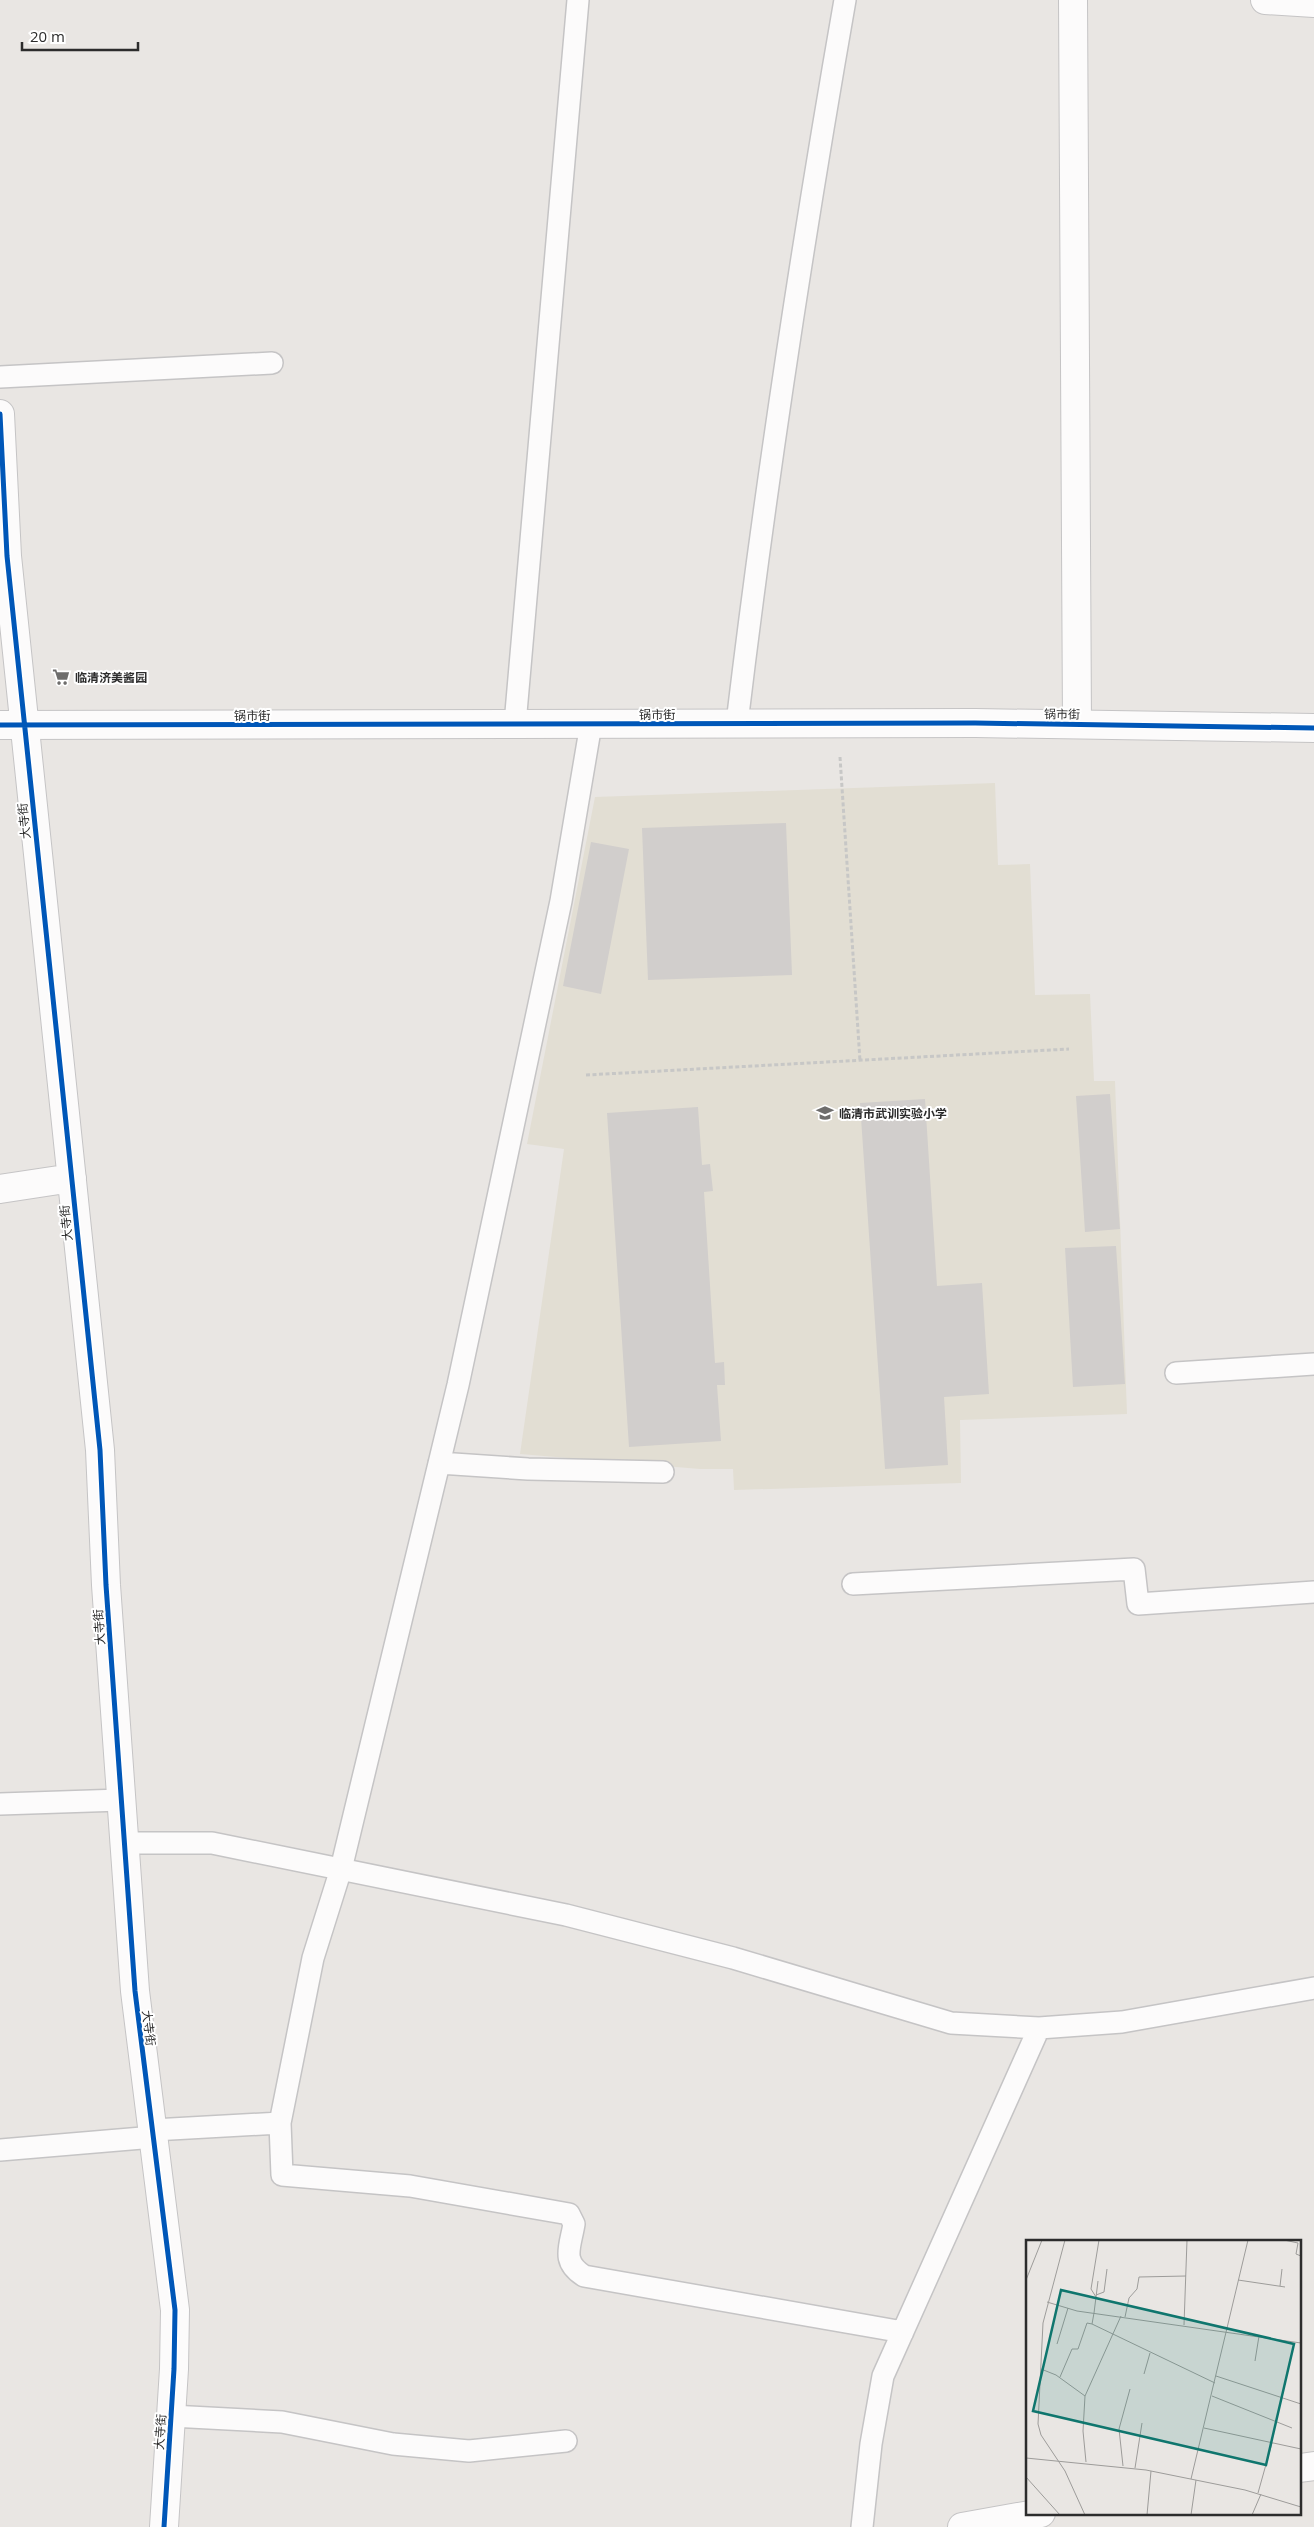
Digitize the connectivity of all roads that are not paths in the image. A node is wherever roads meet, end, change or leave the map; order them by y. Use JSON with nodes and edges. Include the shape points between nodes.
{"nodes":[{"id":1,"x":578,"y":0,"type":"edge"},
{"id":2,"x":845,"y":0,"type":"edge"},
{"id":3,"x":1073,"y":0,"type":"edge"},
{"id":4,"x":1265,"y":0,"type":"edge"},
{"id":5,"x":1314,"y":3,"type":"edge"},
{"id":6,"x":272,"y":363,"type":"dead end"},
{"id":7,"x":0,"y":377,"type":"edge"},
{"id":8,"x":0,"y":414,"type":"edge"},
{"id":9,"x":737,"y":723,"type":"junction"},
{"id":10,"x":515,"y":724,"type":"junction"},
{"id":11,"x":591,"y":724,"type":"junction"},
{"id":12,"x":1077,"y":724,"type":"junction"},
{"id":13,"x":12,"y":725,"type":"edge"},
{"id":14,"x":1314,"y":728,"type":"edge"},
{"id":15,"x":72,"y":1178,"type":"junction"},
{"id":16,"x":0,"y":1190,"type":"edge"},
{"id":17,"x":1314,"y":1364,"type":"edge"},
{"id":18,"x":1176,"y":1373,"type":"dead end"},
{"id":19,"x":439,"y":1463,"type":"junction"},
{"id":20,"x":663,"y":1472,"type":"dead end"},
{"id":21,"x":853,"y":1584,"type":"dead end"},
{"id":22,"x":1314,"y":1592,"type":"edge"},
{"id":23,"x":121,"y":1800,"type":"junction"},
{"id":24,"x":0,"y":1804,"type":"edge"},
{"id":25,"x":124,"y":1843,"type":"junction"},
{"id":26,"x":341,"y":1869,"type":"junction"},
{"id":27,"x":1314,"y":1988,"type":"edge"},
{"id":28,"x":1039,"y":2028,"type":"junction"},
{"id":29,"x":280,"y":2123,"type":"junction"},
{"id":30,"x":153,"y":2133,"type":"junction"},
{"id":31,"x":0,"y":2150,"type":"edge"},
{"id":32,"x":903,"y":2332,"type":"junction"},
{"id":33,"x":171,"y":2416,"type":"junction"},
{"id":34,"x":566,"y":2441,"type":"dead end"},
{"id":35,"x":1035,"y":2514,"type":"edge"},
{"id":36,"x":164,"y":2527,"type":"edge"},
{"id":37,"x":862,"y":2527,"type":"edge"},
{"id":38,"x":962,"y":2527,"type":"edge"}],
"edges":[{"from":1,"to":10,"type":"lane"},
{"from":2,"to":9,"type":"lane","via":[[756,565]]},
{"from":3,"to":12,"type":"street"},
{"from":4,"to":5,"type":"street"},
{"from":6,"to":7,"type":"lane"},
{"from":8,"to":13,"type":"street","name":"大寺街"},
{"from":9,"to":11,"type":"street","name":"锅市街"},
{"from":9,"to":12,"type":"street","name":"锅市街"},
{"from":10,"to":11,"type":"street","name":"锅市街"},
{"from":10,"to":13,"type":"street","name":"锅市街"},
{"from":11,"to":19,"type":"lane","via":[[561,901]]},
{"from":12,"to":14,"type":"street","name":"锅市街"},
{"from":13,"to":15,"type":"street","name":"大寺街"},
{"from":15,"to":16,"type":"street"},
{"from":15,"to":23,"type":"street","name":"大寺街","via":[[100,1450]]},
{"from":17,"to":18,"type":"lane"},
{"from":19,"to":20,"type":"lane"},
{"from":19,"to":26,"type":"lane"},
{"from":21,"to":22,"type":"lane","via":[[1134,1569],[1138,1604]]},
{"from":23,"to":24,"type":"lane"},
{"from":23,"to":25,"type":"street","name":"大寺街"},
{"from":25,"to":26,"type":"lane","via":[[212,1843]]},
{"from":25,"to":30,"type":"street","name":"大寺街","via":[[134,1991]]},
{"from":26,"to":28,"type":"lane","via":[[566,1915],[733,1958],[951,2023]]},
{"from":26,"to":29,"type":"lane","via":[[313,1958]]},
{"from":27,"to":28,"type":"lane","via":[[1122,2022]]},
{"from":28,"to":32,"type":"lane"},
{"from":29,"to":30,"type":"lane"},
{"from":29,"to":32,"type":"lane","via":[[282,2175],[410,2186],[569,2214],[574,2224],[568,2257],[572,2268],[584,2276]]},
{"from":30,"to":31,"type":"lane"},
{"from":30,"to":33,"type":"street","name":"大寺街","via":[[175,2310]]},
{"from":32,"to":37,"type":"lane","via":[[883,2376],[871,2444]]},
{"from":33,"to":34,"type":"lane","via":[[282,2422],[393,2444],[468,2451]]},
{"from":33,"to":36,"type":"street","name":"大寺街"},
{"from":35,"to":38,"type":"street"}]}
